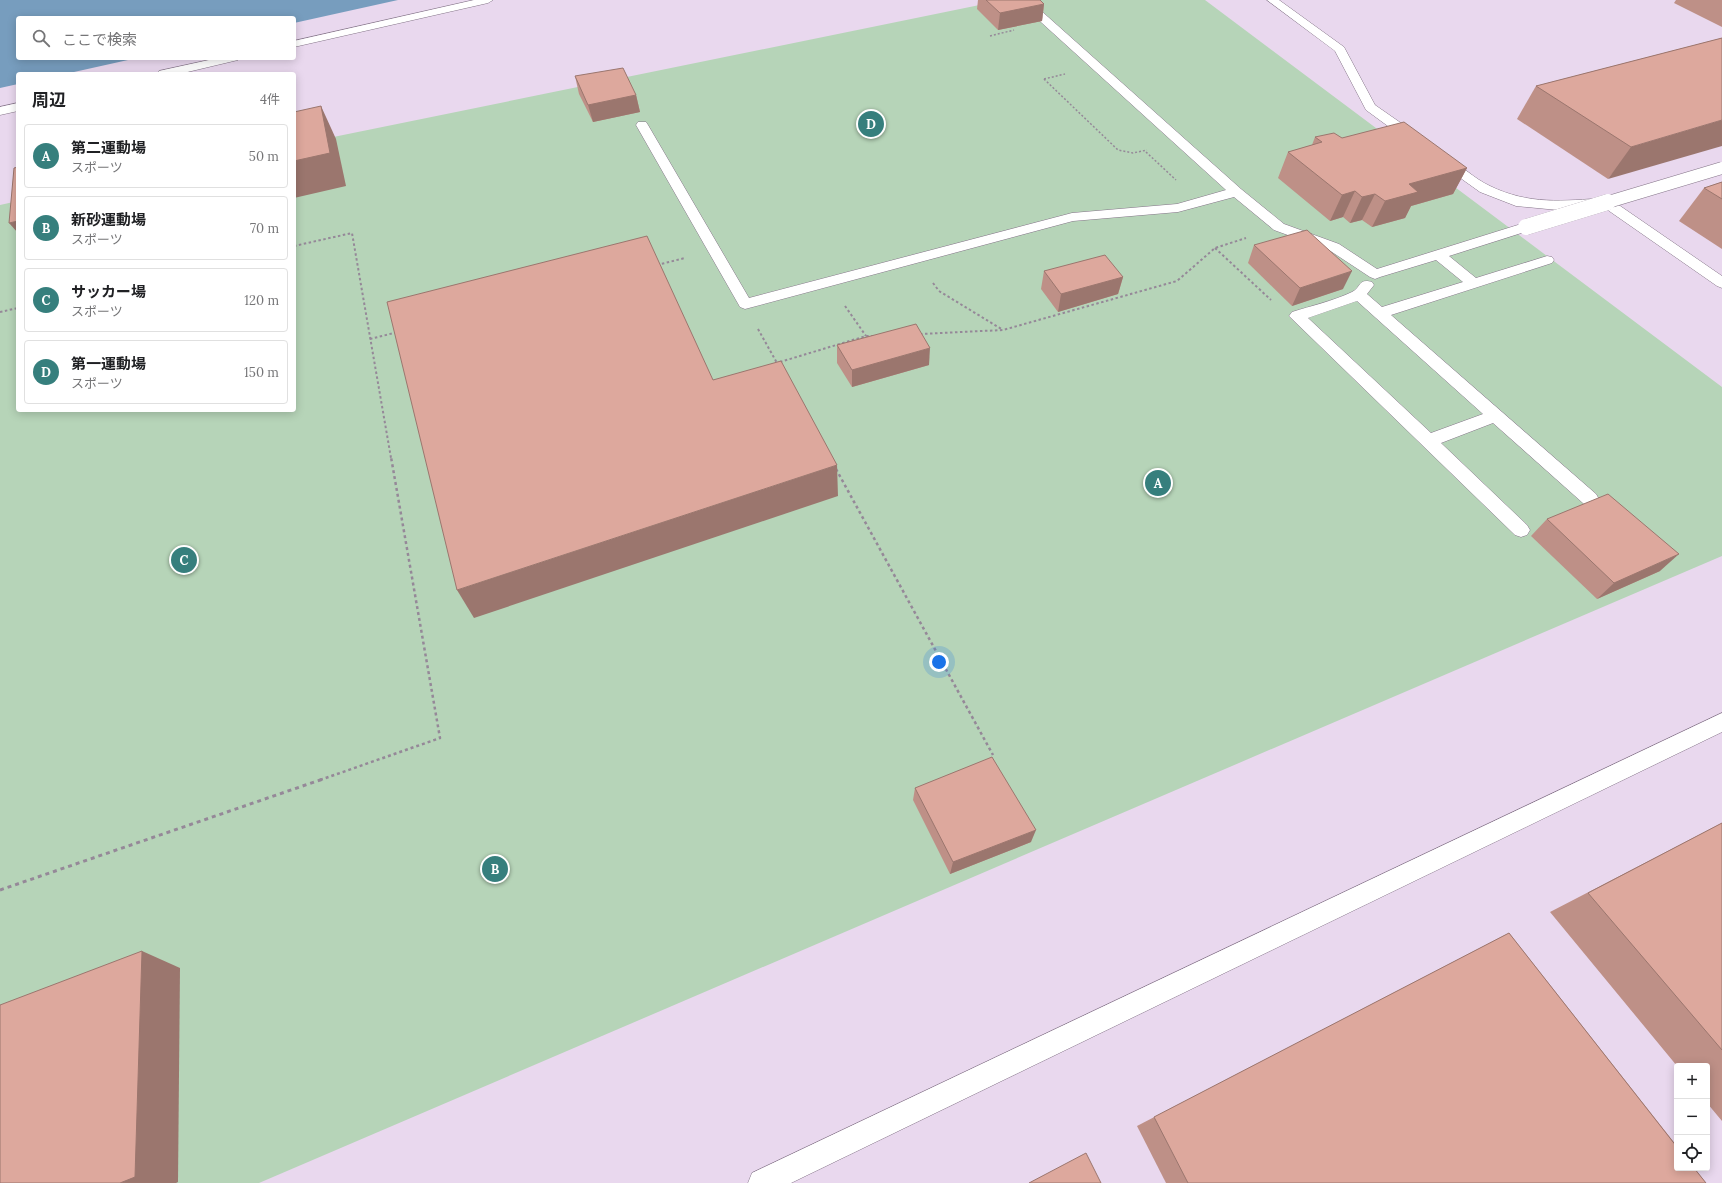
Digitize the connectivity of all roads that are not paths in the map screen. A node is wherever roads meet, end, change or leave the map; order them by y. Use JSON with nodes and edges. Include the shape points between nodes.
{"nodes":[{"id":1,"x":488,"y":0,"type":"edge"},
{"id":2,"x":1272,"y":0,"type":"edge"},
{"id":3,"x":1025,"y":2,"type":"edge"},
{"id":4,"x":296,"y":44,"type":"edge"},
{"id":5,"x":225,"y":60,"type":"edge"},
{"id":6,"x":172,"y":72,"type":"edge"},
{"id":7,"x":16,"y":107,"type":"edge"},
{"id":8,"x":0,"y":111,"type":"edge"},
{"id":9,"x":642,"y":125,"type":"dead end"},
{"id":10,"x":1722,"y":168,"type":"edge"},
{"id":11,"x":1236,"y":192,"type":"junction"},
{"id":12,"x":1439,"y":255,"type":"junction"},
{"id":13,"x":1547,"y":260,"type":"dead end"},
{"id":14,"x":1375,"y":274,"type":"junction"},
{"id":15,"x":1473,"y":283,"type":"junction"},
{"id":16,"x":1722,"y":283,"type":"edge"},
{"id":17,"x":1359,"y":295,"type":"junction"},
{"id":18,"x":1381,"y":314,"type":"junction"},
{"id":19,"x":1495,"y":416,"type":"junction"},
{"id":20,"x":1428,"y":441,"type":"junction"},
{"id":21,"x":1590,"y":499,"type":"dead end"},
{"id":22,"x":1521,"y":530,"type":"dead end"},
{"id":23,"x":1722,"y":722,"type":"edge"},
{"id":24,"x":762,"y":1183,"type":"edge"}],
"edges":[{"from":1,"to":4,"type":"lane"},
{"from":2,"to":16,"type":"lane","via":[[1340,49],[1370,107],[1485,189],[1521,203],[1558,206],[1605,202]]},
{"from":3,"to":11,"type":"lane"},
{"from":5,"to":6,"type":"lane"},
{"from":7,"to":8,"type":"lane"},
{"from":9,"to":11,"type":"lane","via":[[745,304],[1072,217],[1178,208]]},
{"from":10,"to":12,"type":"lane","bridge":true},
{"from":11,"to":14,"type":"lane","via":[[1279,226],[1334,248]]},
{"from":12,"to":14,"type":"lane"},
{"from":12,"to":15,"type":"lane"},
{"from":13,"to":15,"type":"lane"},
{"from":14,"to":17,"type":"lane"},
{"from":15,"to":18,"type":"lane"},
{"from":17,"to":18,"type":"lane"},
{"from":17,"to":20,"type":"lane","via":[[1297,316]]},
{"from":18,"to":19,"type":"lane"},
{"from":19,"to":20,"type":"lane"},
{"from":19,"to":21,"type":"lane"},
{"from":20,"to":22,"type":"lane"},
{"from":23,"to":24,"type":"lane"}]}
